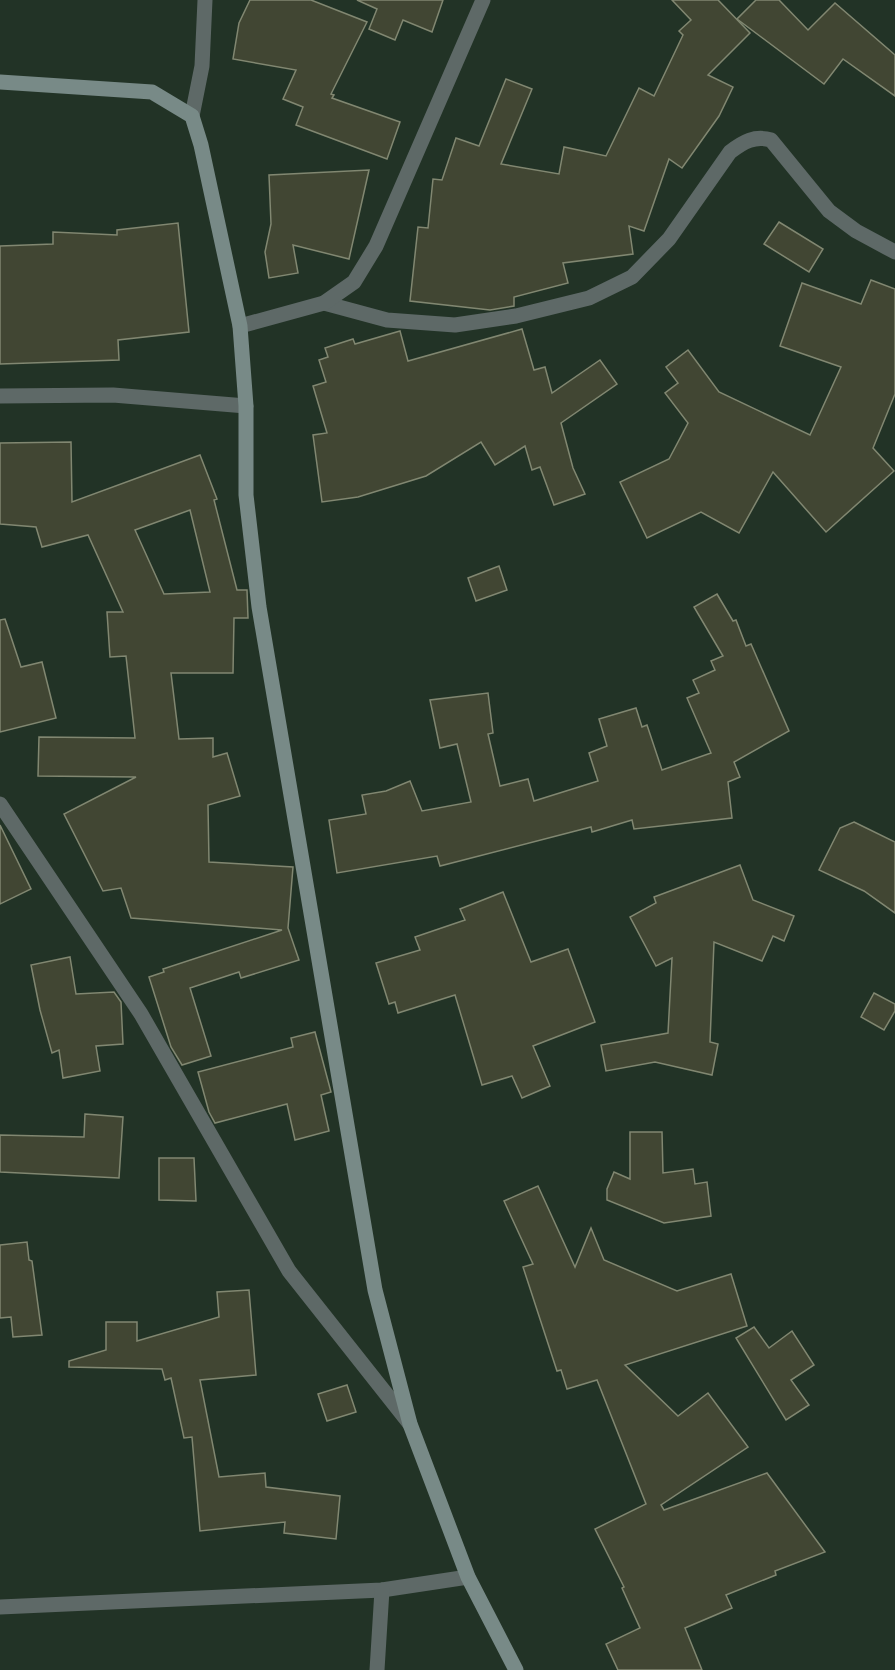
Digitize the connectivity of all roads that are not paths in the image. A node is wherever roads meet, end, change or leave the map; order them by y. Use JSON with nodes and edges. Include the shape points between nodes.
{"nodes":[{"id":1,"x":205,"y":0,"type":"edge"},
{"id":2,"x":483,"y":0,"type":"edge"},
{"id":3,"x":0,"y":82,"type":"edge"},
{"id":4,"x":192,"y":116,"type":"junction"},
{"id":5,"x":895,"y":252,"type":"edge"},
{"id":6,"x":324,"y":303,"type":"junction"},
{"id":7,"x":240,"y":326,"type":"junction"},
{"id":8,"x":0,"y":396,"type":"edge"},
{"id":9,"x":246,"y":406,"type":"junction"},
{"id":10,"x":0,"y":804,"type":"edge"},
{"id":11,"x":410,"y":1424,"type":"junction"},
{"id":12,"x":468,"y":1577,"type":"junction"},
{"id":13,"x":382,"y":1590,"type":"junction"},
{"id":14,"x":0,"y":1607,"type":"edge"},
{"id":15,"x":377,"y":1670,"type":"edge"},
{"id":16,"x":516,"y":1670,"type":"edge"}],
"edges":[{"from":1,"to":4,"type":"street","via":[[202,66]]},
{"from":2,"to":6,"type":"street","via":[[376,246],[354,282]]},
{"from":3,"to":4,"type":"main road","via":[[152,92]]},
{"from":4,"to":7,"type":"main road"},
{"from":5,"to":6,"type":"street","via":[[856,231],[830,211],[771,140],[762,137],[744,141],[730,152],[669,239],[632,277],[589,298],[516,316],[455,325],[387,320]]},
{"from":6,"to":7,"type":"street"},
{"from":7,"to":9,"type":"main road"},
{"from":8,"to":9,"type":"street","via":[[113,395]]},
{"from":9,"to":11,"type":"main road","via":[[246,495],[259,607],[375,1290]]},
{"from":10,"to":11,"type":"street","via":[[141,1014],[290,1270]]},
{"from":11,"to":12,"type":"main road"},
{"from":12,"to":13,"type":"street"},
{"from":12,"to":16,"type":"main road"},
{"from":13,"to":14,"type":"street"},
{"from":13,"to":15,"type":"street"}]}
